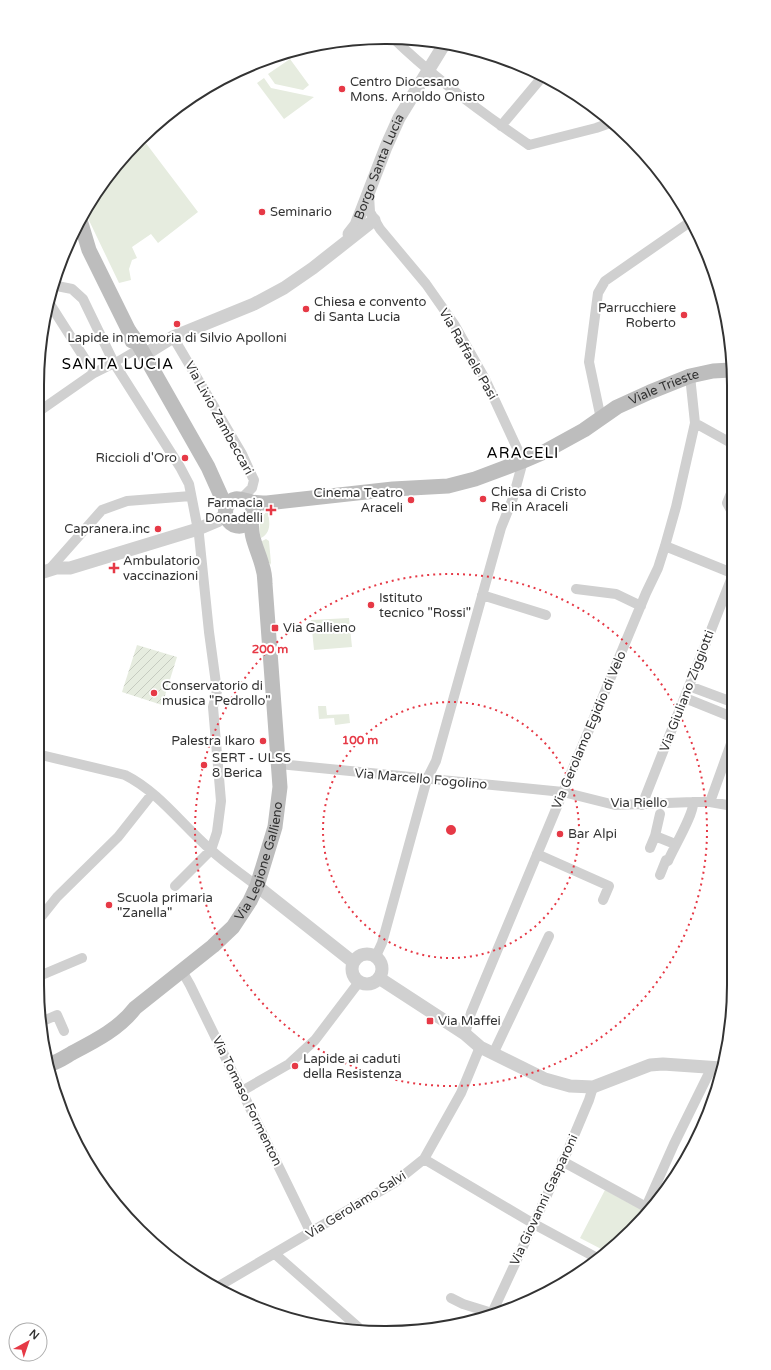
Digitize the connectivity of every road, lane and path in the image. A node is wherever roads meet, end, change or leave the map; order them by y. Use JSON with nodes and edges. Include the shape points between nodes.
{"nodes":[{"id":1,"x":400,"y":45,"type":"edge"},
{"id":2,"x":441,"y":49,"type":"edge"},
{"id":3,"x":428,"y":70,"type":"junction"},
{"id":4,"x":539,"y":80,"type":"edge"},
{"id":5,"x":605,"y":124,"type":"edge"},
{"id":6,"x":501,"y":126,"type":"junction"},
{"id":7,"x":369,"y":217,"type":"junction"},
{"id":8,"x":686,"y":224,"type":"edge"},
{"id":9,"x":82,"y":228,"type":"edge"},
{"id":10,"x":59,"y":286,"type":"edge"},
{"id":11,"x":53,"y":309,"type":"edge"},
{"id":12,"x":173,"y":337,"type":"junction"},
{"id":13,"x":140,"y":352,"type":"junction"},
{"id":14,"x":114,"y":363,"type":"junction"},
{"id":15,"x":90,"y":367,"type":"dead end"},
{"id":16,"x":726,"y":370,"type":"edge"},
{"id":17,"x":690,"y":376,"type":"junction"},
{"id":18,"x":44,"y":408,"type":"edge"},
{"id":19,"x":601,"y":419,"type":"junction"},
{"id":20,"x":695,"y":423,"type":"junction"},
{"id":21,"x":727,"y":441,"type":"edge"},
{"id":22,"x":523,"y":462,"type":"junction"},
{"id":23,"x":208,"y":467,"type":"junction"},
{"id":24,"x":191,"y":496,"type":"junction"},
{"id":25,"x":247,"y":506,"type":"junction"},
{"id":26,"x":230,"y":518,"type":"junction"},
{"id":27,"x":204,"y":527,"type":"junction"},
{"id":28,"x":666,"y":546,"type":"junction"},
{"id":29,"x":63,"y":554,"type":"junction"},
{"id":30,"x":262,"y":564,"type":"junction"},
{"id":31,"x":70,"y":568,"type":"junction"},
{"id":32,"x":727,"y":571,"type":"edge"},
{"id":33,"x":44,"y":572,"type":"edge"},
{"id":34,"x":44,"y":573,"type":"edge"},
{"id":35,"x":576,"y":589,"type":"dead end"},
{"id":36,"x":727,"y":590,"type":"edge"},
{"id":37,"x":482,"y":595,"type":"junction"},
{"id":38,"x":641,"y":606,"type":"junction"},
{"id":39,"x":546,"y":615,"type":"dead end"},
{"id":40,"x":689,"y":686,"type":"junction"},
{"id":41,"x":685,"y":698,"type":"junction"},
{"id":42,"x":727,"y":700,"type":"edge"},
{"id":43,"x":727,"y":715,"type":"edge"},
{"id":44,"x":727,"y":755,"type":"edge"},
{"id":45,"x":44,"y":756,"type":"edge"},
{"id":46,"x":279,"y":764,"type":"junction"},
{"id":47,"x":427,"y":779,"type":"junction"},
{"id":48,"x":563,"y":792,"type":"junction"},
{"id":49,"x":152,"y":794,"type":"junction"},
{"id":50,"x":693,"y":802,"type":"junction"},
{"id":51,"x":710,"y":802,"type":"junction"},
{"id":52,"x":642,"y":805,"type":"junction"},
{"id":53,"x":727,"y":805,"type":"edge"},
{"id":54,"x":660,"y":814,"type":"dead end"},
{"id":55,"x":655,"y":836,"type":"junction"},
{"id":56,"x":676,"y":844,"type":"junction"},
{"id":57,"x":650,"y":848,"type":"dead end"},
{"id":58,"x":211,"y":850,"type":"junction"},
{"id":59,"x":537,"y":854,"type":"junction"},
{"id":60,"x":660,"y":875,"type":"dead end"},
{"id":61,"x":175,"y":886,"type":"dead end"},
{"id":62,"x":257,"y":886,"type":"junction"},
{"id":63,"x":603,"y":900,"type":"dead end"},
{"id":64,"x":44,"y":913,"type":"edge"},
{"id":65,"x":549,"y":936,"type":"dead end"},
{"id":66,"x":376,"y":956,"type":"junction"},
{"id":67,"x":82,"y":958,"type":"dead end"},
{"id":68,"x":353,"y":962,"type":"junction"},
{"id":69,"x":182,"y":971,"type":"junction"},
{"id":70,"x":44,"y":974,"type":"edge"},
{"id":71,"x":379,"y":978,"type":"junction"},
{"id":72,"x":359,"y":982,"type":"junction"},
{"id":73,"x":46,"y":1020,"type":"edge"},
{"id":74,"x":64,"y":1031,"type":"dead end"},
{"id":75,"x":465,"y":1034,"type":"junction"},
{"id":76,"x":480,"y":1047,"type":"junction"},
{"id":77,"x":493,"y":1054,"type":"junction"},
{"id":78,"x":54,"y":1062,"type":"edge"},
{"id":79,"x":716,"y":1067,"type":"edge"},
{"id":80,"x":593,"y":1087,"type":"junction"},
{"id":81,"x":242,"y":1091,"type":"junction"},
{"id":82,"x":424,"y":1159,"type":"junction"},
{"id":83,"x":562,"y":1162,"type":"junction"},
{"id":84,"x":648,"y":1202,"type":"edge"},
{"id":85,"x":645,"y":1206,"type":"edge"},
{"id":86,"x":534,"y":1224,"type":"junction"},
{"id":87,"x":311,"y":1233,"type":"junction"},
{"id":88,"x":275,"y":1254,"type":"junction"},
{"id":89,"x":592,"y":1255,"type":"edge"},
{"id":90,"x":222,"y":1284,"type":"edge"},
{"id":91,"x":451,"y":1298,"type":"dead end"},
{"id":92,"x":494,"y":1308,"type":"edge"},
{"id":93,"x":485,"y":1311,"type":"edge"},
{"id":94,"x":355,"y":1324,"type":"edge"}],
"edges":[{"from":1,"to":3,"type":"street"},
{"from":2,"to":3,"type":"street","name":"Borgo Santa Lucia"},
{"from":3,"to":6,"type":"street"},
{"from":3,"to":7,"type":"street","name":"Borgo Santa Lucia","via":[[399,118],[368,191]]},
{"from":4,"to":6,"type":"street"},
{"from":5,"to":6,"type":"street","via":[[529,145]]},
{"from":7,"to":12,"type":"street","name":"Borgo Santa Lucia","via":[[338,248],[284,288],[254,304]]},
{"from":7,"to":22,"type":"street","name":"Via Raffaele Pasi","via":[[426,284],[454,324],[485,379]]},
{"from":8,"to":19,"type":"street","via":[[605,281],[598,293],[589,362]]},
{"from":9,"to":13,"type":"main road","via":[[89,250]]},
{"from":10,"to":14,"type":"street","via":[[72,289],[83,299]]},
{"from":11,"to":15,"type":"street"},
{"from":12,"to":13,"type":"street","name":"Borgo Santa Lucia"},
{"from":12,"to":25,"type":"street","name":"Via Livio Zambeccari","via":[[242,454],[254,480]]},
{"from":13,"to":14,"type":"street"},
{"from":13,"to":23,"type":"main road"},
{"from":14,"to":18,"type":"street","via":[[94,373]]},
{"from":14,"to":24,"type":"street","via":[[180,467],[189,484]]},
{"from":16,"to":17,"type":"main road","name":"Viale Trieste"},
{"from":17,"to":19,"type":"main road","name":"Viale Trieste","via":[[650,392]]},
{"from":17,"to":20,"type":"street","name":"Via Gerolamo Egidio di Velo"},
{"from":19,"to":22,"type":"main road","name":"Viale Trieste"},
{"from":20,"to":21,"type":"street"},
{"from":20,"to":28,"type":"street","name":"Via Gerolamo Egidio di Velo"},
{"from":22,"to":25,"type":"main road","name":"Viale Trieste","via":[[448,486],[393,489]]},
{"from":22,"to":37,"type":"street"},
{"from":23,"to":25,"type":"main road","via":[[225,487]]},
{"from":23,"to":26,"type":"main road","name":"Via Legione Gallieno"},
{"from":24,"to":27,"type":"street"},
{"from":24,"to":29,"type":"street","via":[[127,501],[102,510]]},
{"from":25,"to":26,"type":"main road","via":[[234,500]]},
{"from":25,"to":26,"type":"main road","via":[[248,524],[243,526]]},
{"from":25,"to":30,"type":"main road","name":"Via Legione Gallieno"},
{"from":26,"to":27,"type":"street"},
{"from":26,"to":30,"type":"main road","name":"Via Legione Gallieno"},
{"from":27,"to":31,"type":"street"},
{"from":27,"to":58,"type":"street","via":[[209,632],[216,691],[213,707],[220,801],[217,832]]},
{"from":28,"to":32,"type":"street"},
{"from":28,"to":38,"type":"street","name":"Via Gerolamo Egidio di Velo"},
{"from":29,"to":31,"type":"street"},
{"from":29,"to":33,"type":"street"},
{"from":30,"to":46,"type":"main road","name":"Via Legione Gallieno","via":[[266,584]]},
{"from":31,"to":34,"type":"street","via":[[56,568]]},
{"from":35,"to":38,"type":"street","via":[[616,594]]},
{"from":36,"to":40,"type":"street","name":"Via Giuliano Ziggiotti"},
{"from":37,"to":39,"type":"street"},
{"from":37,"to":47,"type":"street","via":[[436,761]]},
{"from":38,"to":48,"type":"street","name":"Via Gerolamo Egidio di Velo"},
{"from":40,"to":41,"type":"street","name":"Via Giuliano Ziggiotti"},
{"from":40,"to":42,"type":"street"},
{"from":41,"to":43,"type":"street"},
{"from":41,"to":52,"type":"street","name":"Via Giuliano Ziggiotti"},
{"from":44,"to":51,"type":"street"},
{"from":45,"to":49,"type":"street","via":[[125,775]]},
{"from":46,"to":47,"type":"street","name":"Via Marcello Fogolino"},
{"from":46,"to":62,"type":"main road","name":"Via Legione Gallieno","via":[[280,788],[276,827]]},
{"from":47,"to":48,"type":"street","name":"Via Marcello Fogolino"},
{"from":47,"to":66,"type":"street","via":[[382,943]]},
{"from":48,"to":52,"type":"street","name":"Via Riello","via":[[614,805]]},
{"from":48,"to":59,"type":"street","name":"Via Gerolamo Egidio di Velo"},
{"from":49,"to":58,"type":"street"},
{"from":49,"to":64,"type":"street","via":[[118,837]]},
{"from":50,"to":51,"type":"street","name":"Via Riello"},
{"from":50,"to":52,"type":"street","name":"Via Riello"},
{"from":50,"to":56,"type":"street"},
{"from":51,"to":53,"type":"street","name":"Via Riello"},
{"from":54,"to":55,"type":"street","name":"Via Riello"},
{"from":55,"to":56,"type":"street"},
{"from":55,"to":57,"type":"street","name":"Via Riello"},
{"from":56,"to":60,"type":"street"},
{"from":58,"to":61,"type":"street"},
{"from":58,"to":62,"type":"street"},
{"from":59,"to":63,"type":"street","via":[[609,886]]},
{"from":59,"to":75,"type":"street","name":"Via Gerolamo Egidio di Velo","via":[[471,1013]]},
{"from":62,"to":68,"type":"street"},
{"from":62,"to":69,"type":"main road","name":"Via Legione Gallieno","via":[[233,927]]},
{"from":65,"to":77,"type":"street"},
{"from":66,"to":68,"type":"street","via":[[365,953]]},
{"from":66,"to":71,"type":"street","via":[[382,964],[382,974]]},
{"from":67,"to":70,"type":"street"},
{"from":68,"to":72,"type":"street","via":[[353,975]]},
{"from":69,"to":78,"type":"main road","name":"Via Legione Gallieno","via":[[135,1008],[113,1030]]},
{"from":69,"to":81,"type":"street","name":"Via Tomaso Formenton"},
{"from":71,"to":72,"type":"street","via":[[367,984]]},
{"from":71,"to":75,"type":"street"},
{"from":72,"to":81,"type":"street","via":[[314,1040],[289,1064]]},
{"from":73,"to":74,"type":"street","via":[[57,1015]]},
{"from":75,"to":76,"type":"street"},
{"from":76,"to":77,"type":"street"},
{"from":76,"to":82,"type":"street","name":"Via Gerolamo Salvi","via":[[461,1093]]},
{"from":77,"to":80,"type":"street","via":[[545,1079],[570,1086]]},
{"from":79,"to":80,"type":"street","via":[[650,1065]]},
{"from":79,"to":84,"type":"street","via":[[674,1144]]},
{"from":80,"to":83,"type":"street","name":"Via Giovanni Gasparoni"},
{"from":81,"to":87,"type":"street","name":"Via Tomaso Formenton"},
{"from":82,"to":86,"type":"street"},
{"from":82,"to":87,"type":"street","name":"Via Gerolamo Salvi","via":[[394,1183]]},
{"from":83,"to":85,"type":"street"},
{"from":83,"to":86,"type":"street","name":"Via Giovanni Gasparoni"},
{"from":86,"to":89,"type":"street"},
{"from":86,"to":92,"type":"street","name":"Via Giovanni Gasparoni"},
{"from":87,"to":88,"type":"street","name":"Via Gerolamo Salvi"},
{"from":88,"to":90,"type":"street","name":"Via Gerolamo Salvi"},
{"from":88,"to":94,"type":"street"},
{"from":91,"to":93,"type":"street","name":"Via Giovanni Gasparoni"}]}
